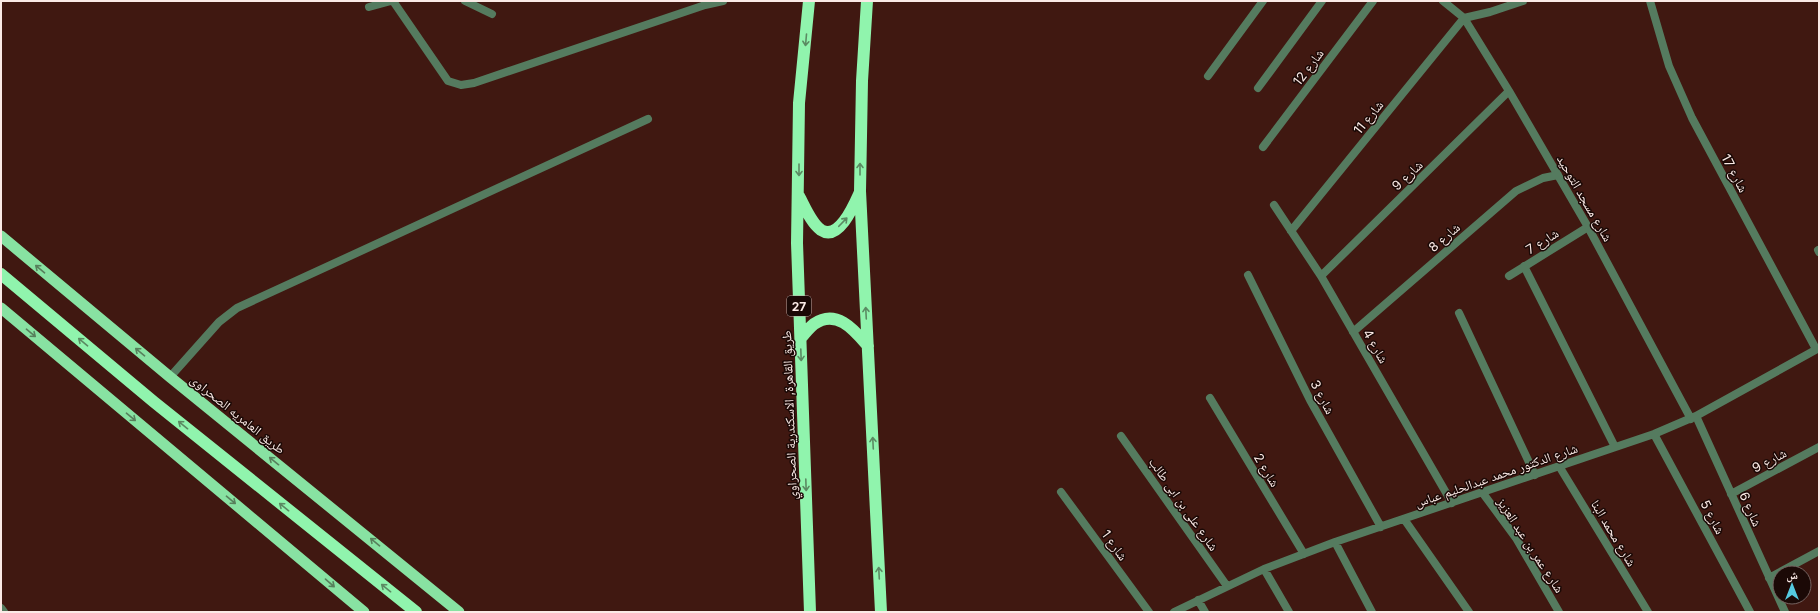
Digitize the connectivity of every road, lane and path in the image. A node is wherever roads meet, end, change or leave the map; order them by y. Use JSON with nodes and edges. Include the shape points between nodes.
{"nodes":[{"id":1,"x":392,"y":1,"type":"edge"},
{"id":2,"x":465,"y":1,"type":"edge"},
{"id":3,"x":723,"y":1,"type":"edge"},
{"id":4,"x":809,"y":1,"type":"edge"},
{"id":5,"x":867,"y":1,"type":"edge"},
{"id":6,"x":1263,"y":1,"type":"edge"},
{"id":7,"x":1322,"y":1,"type":"edge"},
{"id":8,"x":1372,"y":1,"type":"edge"},
{"id":9,"x":1443,"y":1,"type":"edge"},
{"id":10,"x":1523,"y":1,"type":"edge"},
{"id":11,"x":1650,"y":1,"type":"edge"},
{"id":12,"x":369,"y":7,"type":"dead end"},
{"id":13,"x":492,"y":14,"type":"dead end"},
{"id":14,"x":1464,"y":18,"type":"junction"},
{"id":15,"x":1208,"y":76,"type":"dead end"},
{"id":16,"x":1258,"y":88,"type":"dead end"},
{"id":17,"x":1509,"y":91,"type":"junction"},
{"id":18,"x":648,"y":119,"type":"dead end"},
{"id":19,"x":1264,"y":147,"type":"dead end"},
{"id":20,"x":1558,"y":175,"type":"junction"},
{"id":21,"x":860,"y":191,"type":"junction"},
{"id":22,"x":799,"y":196,"type":"junction"},
{"id":23,"x":1274,"y":205,"type":"dead end"},
{"id":24,"x":1588,"y":227,"type":"junction"},
{"id":25,"x":1291,"y":231,"type":"junction"},
{"id":26,"x":1,"y":236,"type":"edge"},
{"id":27,"x":1524,"y":266,"type":"junction"},
{"id":28,"x":1,"y":274,"type":"edge"},
{"id":29,"x":1248,"y":275,"type":"dead end"},
{"id":30,"x":1321,"y":276,"type":"junction"},
{"id":31,"x":1509,"y":276,"type":"dead end"},
{"id":32,"x":1,"y":308,"type":"edge"},
{"id":33,"x":1460,"y":313,"type":"dead end"},
{"id":34,"x":1354,"y":332,"type":"junction"},
{"id":35,"x":800,"y":338,"type":"junction"},
{"id":36,"x":868,"y":346,"type":"junction"},
{"id":37,"x":1818,"y":349,"type":"edge"},
{"id":38,"x":170,"y":377,"type":"junction"},
{"id":39,"x":1210,"y":398,"type":"dead end"},
{"id":40,"x":1693,"y":417,"type":"junction"},
{"id":41,"x":1654,"y":434,"type":"junction"},
{"id":42,"x":1121,"y":436,"type":"dead end"},
{"id":43,"x":1615,"y":447,"type":"junction"},
{"id":44,"x":1819,"y":447,"type":"edge"},
{"id":45,"x":1559,"y":466,"type":"junction"},
{"id":46,"x":1535,"y":474,"type":"junction"},
{"id":47,"x":1061,"y":492,"type":"dead end"},
{"id":48,"x":1482,"y":492,"type":"junction"},
{"id":49,"x":1731,"y":494,"type":"junction"},
{"id":50,"x":1452,"y":502,"type":"junction"},
{"id":51,"x":1404,"y":519,"type":"junction"},
{"id":52,"x":1381,"y":527,"type":"junction"},
{"id":53,"x":1335,"y":542,"type":"junction"},
{"id":54,"x":1819,"y":551,"type":"edge"},
{"id":55,"x":1304,"y":554,"type":"junction"},
{"id":56,"x":1264,"y":569,"type":"junction"},
{"id":57,"x":1769,"y":578,"type":"junction"},
{"id":58,"x":1227,"y":586,"type":"junction"},
{"id":59,"x":1198,"y":600,"type":"junction"},
{"id":60,"x":1,"y":608,"type":"edge"},
{"id":61,"x":4,"y":612,"type":"edge"},
{"id":62,"x":364,"y":612,"type":"edge"},
{"id":63,"x":416,"y":612,"type":"edge"},
{"id":64,"x":459,"y":612,"type":"edge"},
{"id":65,"x":810,"y":612,"type":"edge"},
{"id":66,"x":881,"y":612,"type":"edge"},
{"id":67,"x":1149,"y":612,"type":"edge"},
{"id":68,"x":1174,"y":612,"type":"edge"},
{"id":69,"x":1205,"y":612,"type":"edge"},
{"id":70,"x":1289,"y":612,"type":"edge"},
{"id":71,"x":1372,"y":612,"type":"edge"},
{"id":72,"x":1469,"y":612,"type":"edge"},
{"id":73,"x":1560,"y":612,"type":"edge"},
{"id":74,"x":1648,"y":612,"type":"edge"},
{"id":75,"x":1750,"y":612,"type":"edge"},
{"id":76,"x":1785,"y":612,"type":"edge"}],
"edges":[{"from":1,"to":3,"type":"street","via":[[448,81],[461,85],[474,83]]},
{"from":1,"to":12,"type":"street"},
{"from":2,"to":13,"type":"street"},
{"from":4,"to":22,"type":"highway","name":"طريق القاهرة, الاسكندرية الصحراوي","number":"27","one_way":true,"via":[[799,104]]},
{"from":21,"to":5,"type":"highway","number":"27","one_way":true,"via":[[862,81]]},
{"from":6,"to":15,"type":"street"},
{"from":7,"to":16,"type":"street"},
{"from":8,"to":19,"type":"street","name":"شارع 12"},
{"from":9,"to":14,"type":"street","name":"شارع مسجد التوحيد"},
{"from":10,"to":14,"type":"street"},
{"from":11,"to":37,"type":"street","name":"شارع 17","via":[[1669,66],[1692,118]]},
{"from":14,"to":17,"type":"street","name":"شارع مسجد التوحيد"},
{"from":14,"to":25,"type":"street","name":"شارع 11"},
{"from":17,"to":20,"type":"street","name":"شارع مسجد التوحيد"},
{"from":17,"to":30,"type":"street","name":"شارع 9"},
{"from":18,"to":38,"type":"street","via":[[237,308],[219,322]]},
{"from":20,"to":24,"type":"street","name":"شارع مسجد التوحيد"},
{"from":20,"to":34,"type":"street","name":"شارع 8","via":[[1543,178],[1516,191]]},
{"from":22,"to":21,"type":"highway","number":"27","one_way":true,"via":[[813,222],[822,231],[829,232],[848,218]]},
{"from":36,"to":21,"type":"highway","number":"27","one_way":true},
{"from":22,"to":35,"type":"highway","name":"طريق القاهرة, الاسكندرية الصحراوي","number":"27","via":[[797,242]]},
{"from":23,"to":25,"type":"street","name":"شارع 4"},
{"from":24,"to":27,"type":"street","name":"شارع 7"},
{"from":24,"to":40,"type":"street","name":"شارع مسجد التوحيد"},
{"from":25,"to":30,"type":"street","name":"شارع 4"},
{"from":38,"to":26,"type":"highway","name":"طريق العامريه الصحراوى","one_way":true},
{"from":27,"to":31,"type":"street","name":"شارع 7"},
{"from":27,"to":43,"type":"street"},
{"from":63,"to":28,"type":"highway","one_way":true,"via":[[154,402]]},
{"from":29,"to":52,"type":"street","name":"شارع 3","via":[[1310,400]]},
{"from":30,"to":34,"type":"street","name":"شارع 4"},
{"from":32,"to":62,"type":"highway","one_way":true},
{"from":33,"to":46,"type":"street"},
{"from":34,"to":50,"type":"street","name":"شارع 4"},
{"from":35,"to":36,"type":"highway","number":"27","via":[[815,324],[826,320],[839,320],[851,326]]},
{"from":35,"to":65,"type":"highway","name":"طريق القاهرة, الاسكندرية الصحراوي","number":"27","one_way":true},
{"from":66,"to":36,"type":"highway","number":"27","one_way":true},
{"from":37,"to":40,"type":"street","name":"شارع الدكتور محمد عبدالحليم عباس"},
{"from":64,"to":38,"type":"highway","name":"طريق العامريه الصحراوى","one_way":true},
{"from":39,"to":55,"type":"street","name":"شارع 2"},
{"from":40,"to":41,"type":"street","name":"شارع الدكتور محمد عبدالحليم عباس"},
{"from":40,"to":49,"type":"street","name":"شارع 6"},
{"from":41,"to":43,"type":"street","name":"شارع الدكتور محمد عبدالحليم عباس"},
{"from":41,"to":75,"type":"street","name":"شارع 5"},
{"from":42,"to":58,"type":"street","name":"شارع على بن ابى طالب"},
{"from":43,"to":45,"type":"street","name":"شارع الدكتور محمد عبدالحليم عباس"},
{"from":44,"to":49,"type":"street","name":"شارع 9"},
{"from":45,"to":46,"type":"street","name":"شارع الدكتور محمد عبدالحليم عباس"},
{"from":45,"to":74,"type":"street","name":"شارع محمد البنا"},
{"from":46,"to":48,"type":"street","name":"شارع الدكتور محمد عبدالحليم عباس"},
{"from":47,"to":67,"type":"street","name":"شارع 1"},
{"from":48,"to":50,"type":"street","name":"شارع الدكتور محمد عبدالحليم عباس"},
{"from":48,"to":73,"type":"street","name":"شارع عمر بن عبد العزيز","via":[[1516,538]]},
{"from":49,"to":57,"type":"street","name":"شارع 6"},
{"from":50,"to":51,"type":"street","name":"شارع الدكتور محمد عبدالحليم عباس"},
{"from":51,"to":52,"type":"street","name":"شارع الدكتور محمد عبدالحليم عباس"},
{"from":51,"to":72,"type":"street"},
{"from":52,"to":53,"type":"street","name":"شارع الدكتور محمد عبدالحليم عباس"},
{"from":53,"to":55,"type":"street","name":"شارع الدكتور محمد عبدالحليم عباس"},
{"from":53,"to":71,"type":"street"},
{"from":54,"to":57,"type":"street"},
{"from":55,"to":56,"type":"street","name":"شارع الدكتور محمد عبدالحليم عباس"},
{"from":56,"to":58,"type":"street","name":"شارع الدكتور محمد عبدالحليم عباس"},
{"from":56,"to":70,"type":"street"},
{"from":57,"to":76,"type":"street","name":"شارع 6"},
{"from":58,"to":59,"type":"street","name":"شارع الدكتور محمد عبدالحليم عباس"},
{"from":59,"to":68,"type":"street","name":"شارع الدكتور محمد عبدالحليم عباس"},
{"from":59,"to":69,"type":"street"},
{"from":60,"to":61,"type":"street"}]}
